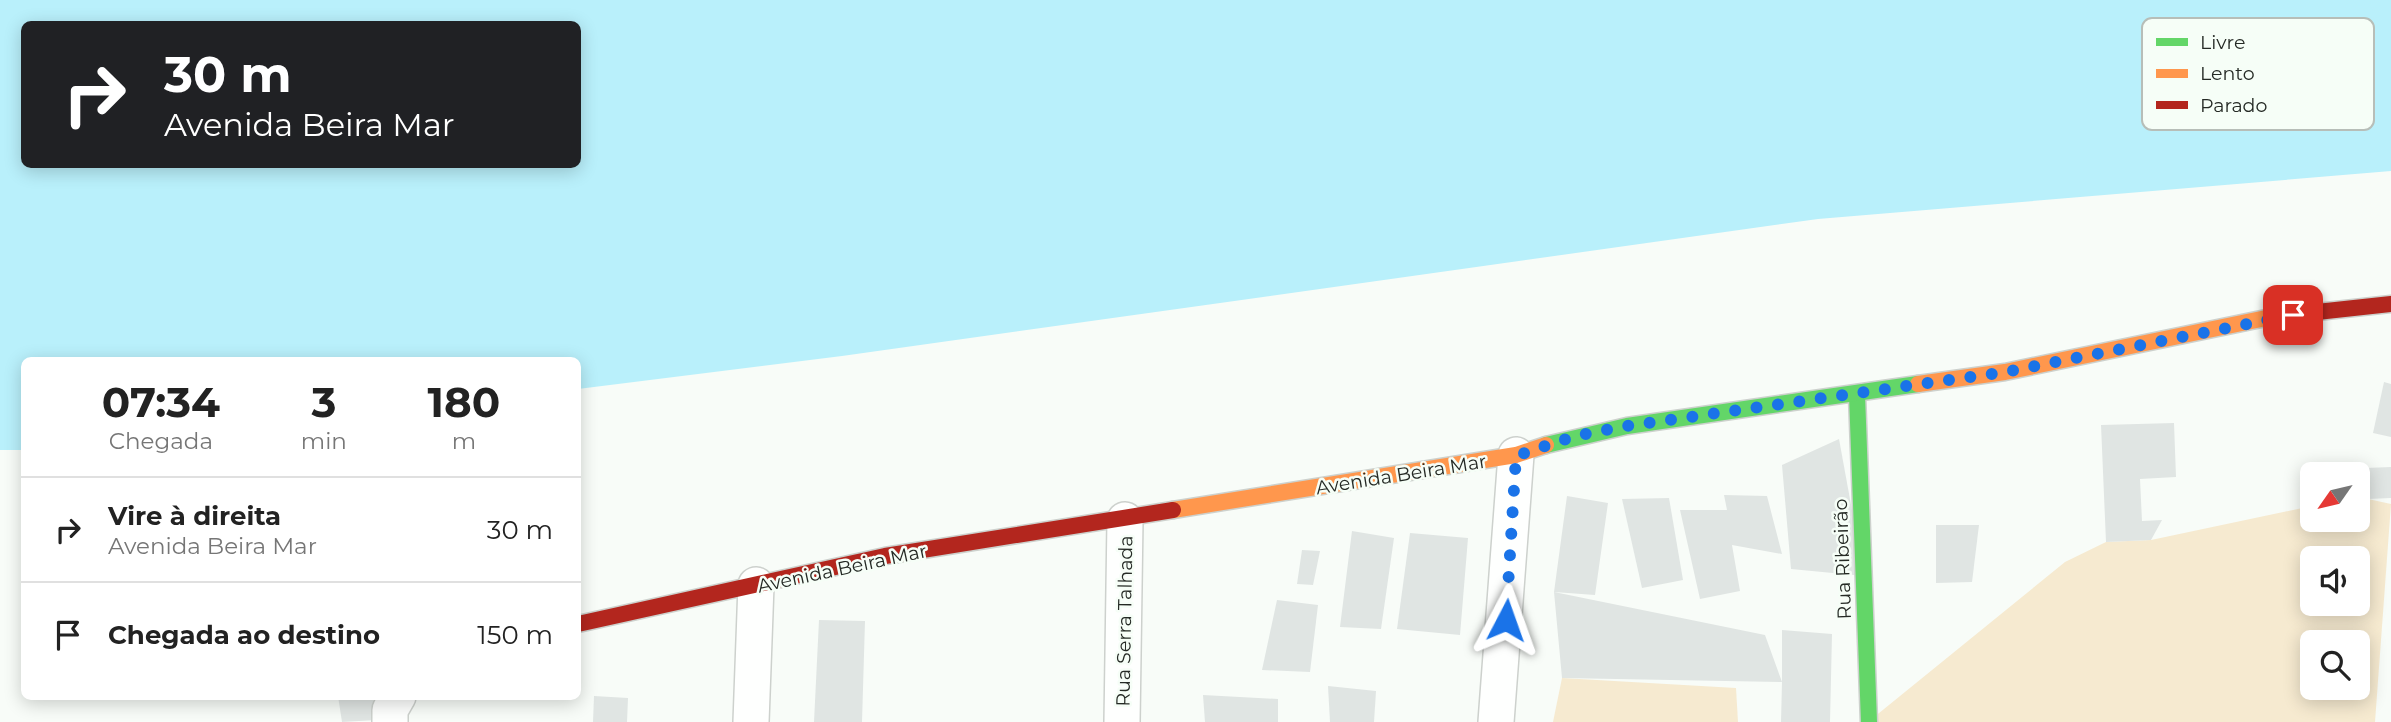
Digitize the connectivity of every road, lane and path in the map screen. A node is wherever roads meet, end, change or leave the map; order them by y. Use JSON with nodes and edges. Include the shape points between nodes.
{"nodes":[{"id":1,"x":2391,"y":304,"type":"edge"},
{"id":2,"x":1857,"y":395,"type":"junction"},
{"id":3,"x":1516,"y":456,"type":"junction"},
{"id":4,"x":1125,"y":520,"type":"junction"},
{"id":5,"x":757,"y":585,"type":"junction"},
{"id":6,"x":581,"y":623,"type":"edge"},
{"id":7,"x":751,"y":722,"type":"edge"},
{"id":8,"x":1122,"y":722,"type":"edge"},
{"id":9,"x":1496,"y":722,"type":"edge"},
{"id":10,"x":1869,"y":722,"type":"edge"}],
"edges":[{"from":1,"to":2,"type":"street","name":"Avenida Beira Mar","via":[[2271,317],[2078,359]]},
{"from":2,"to":3,"type":"street","name":"Avenida Beira Mar","via":[[1627,426],[1575,436]]},
{"from":2,"to":10,"type":"street","name":"Rua Ribeirão"},
{"from":3,"to":4,"type":"street","name":"Avenida Beira Mar"},
{"from":3,"to":9,"type":"street"},
{"from":4,"to":5,"type":"street","name":"Avenida Beira Mar","via":[[885,556]]},
{"from":4,"to":8,"type":"street","name":"Rua Serra Talhada"},
{"from":5,"to":6,"type":"street","name":"Avenida Beira Mar"},
{"from":5,"to":7,"type":"street"}]}
